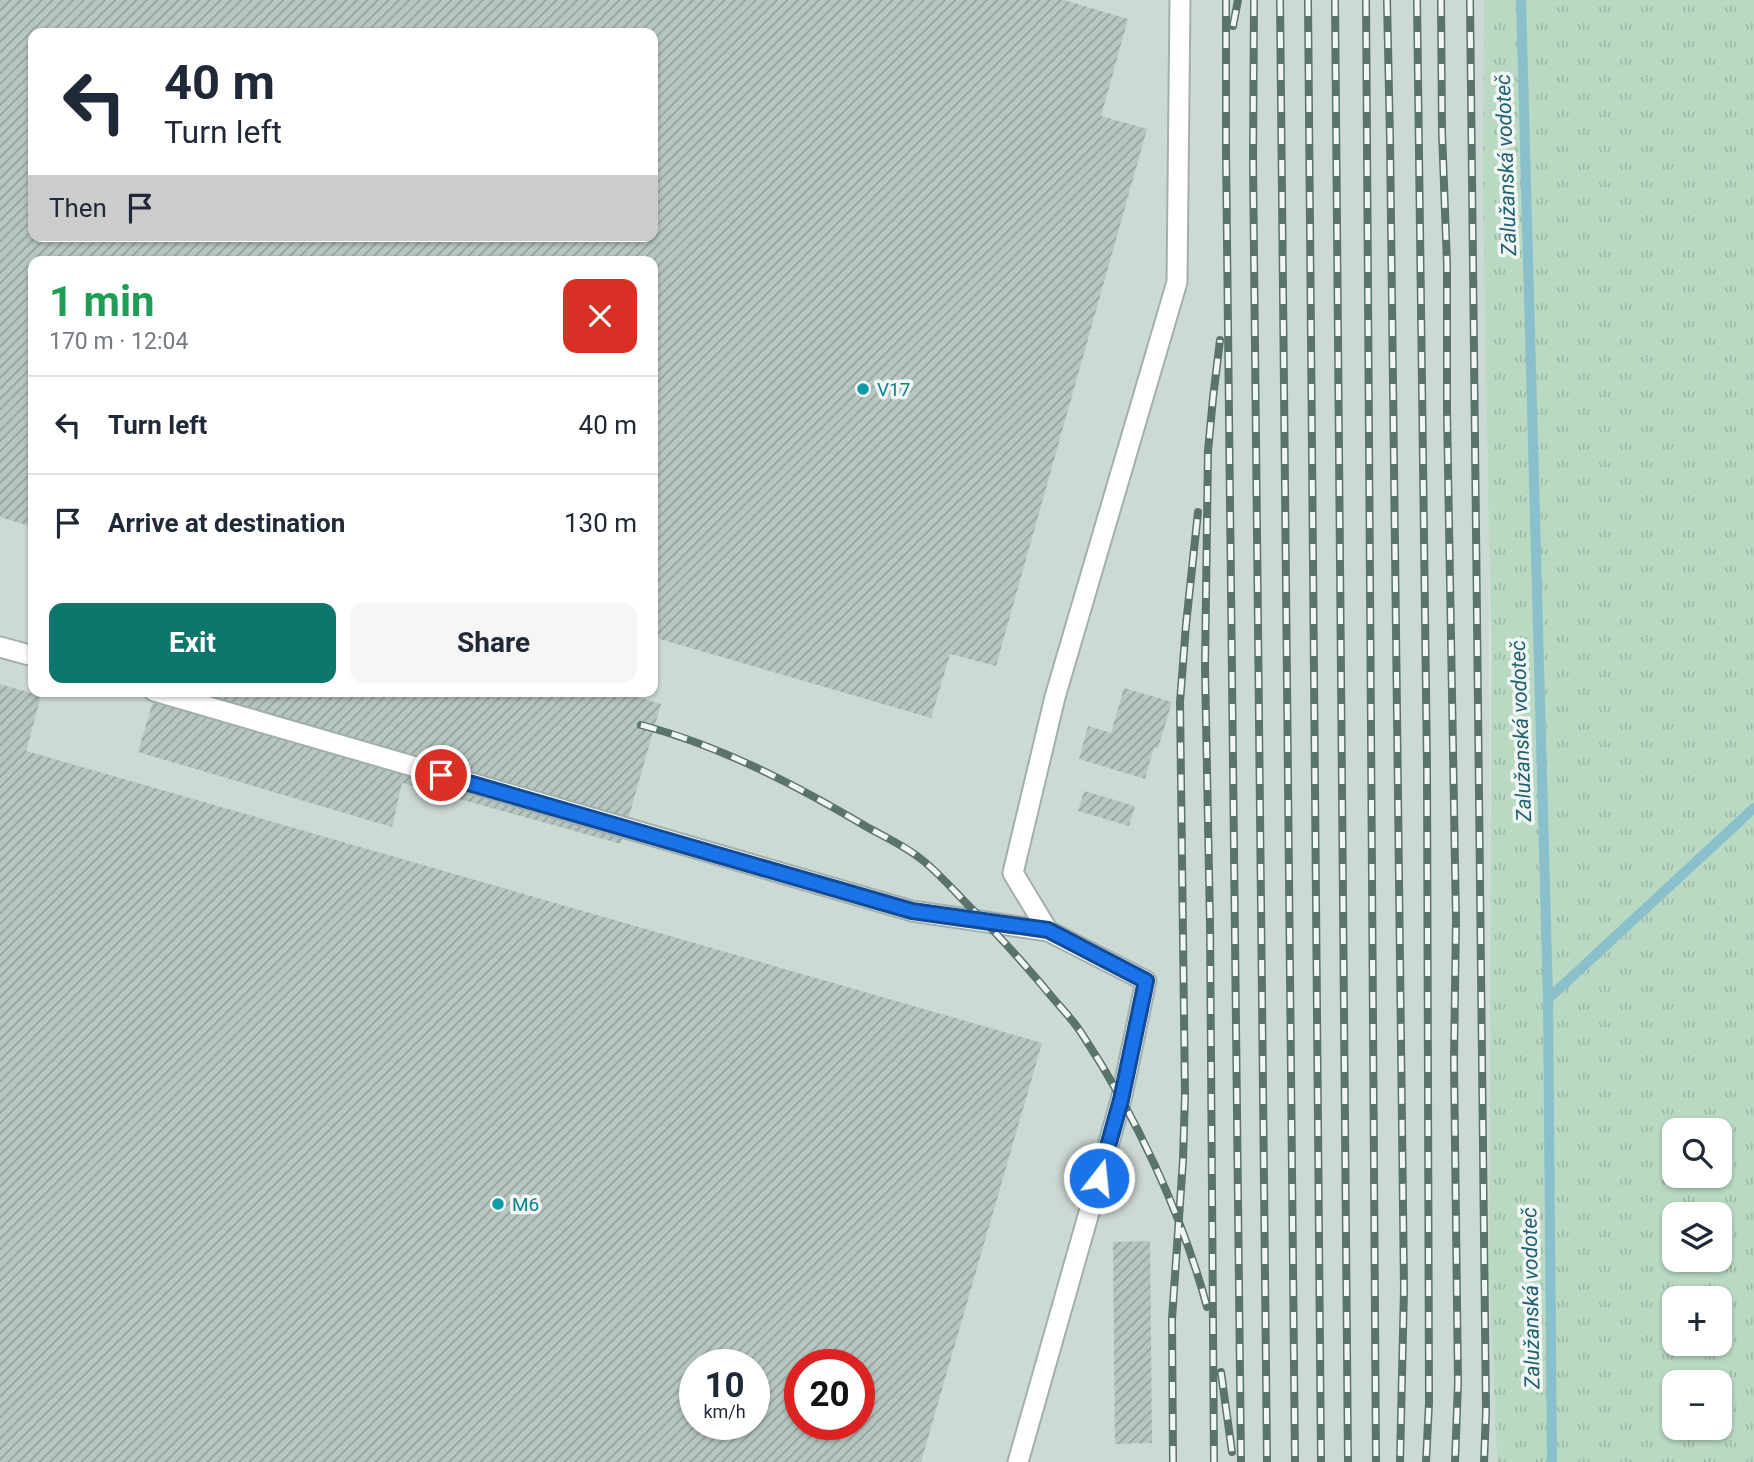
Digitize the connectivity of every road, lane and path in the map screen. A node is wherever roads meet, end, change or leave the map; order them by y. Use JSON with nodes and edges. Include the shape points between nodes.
{"nodes":[{"id":1,"x":1180,"y":0,"type":"edge"},
{"id":2,"x":0,"y":647,"type":"edge"},
{"id":3,"x":28,"y":655,"type":"edge"},
{"id":4,"x":175,"y":697,"type":"edge"},
{"id":5,"x":1048,"y":930,"type":"junction"},
{"id":6,"x":1018,"y":1462,"type":"edge"}],
"edges":[{"from":1,"to":5,"type":"lane","via":[[1177,282],[1055,697],[1013,873]]},
{"from":2,"to":3,"type":"lane"},
{"from":4,"to":5,"type":"lane","via":[[912,911]]},
{"from":5,"to":6,"type":"lane","via":[[1146,981],[1121,1100]]}]}
